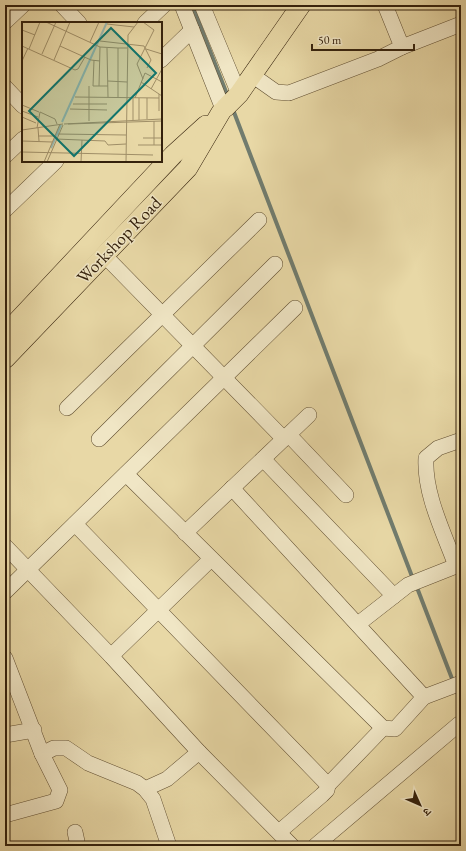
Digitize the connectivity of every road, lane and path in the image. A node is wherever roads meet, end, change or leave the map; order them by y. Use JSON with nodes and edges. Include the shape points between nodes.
{"nodes":[{"id":1,"x":23,"y":5,"type":"edge"},
{"id":2,"x":62,"y":5,"type":"edge"},
{"id":3,"x":164,"y":5,"type":"edge"},
{"id":4,"x":182,"y":5,"type":"edge"},
{"id":5,"x":202,"y":5,"type":"edge"},
{"id":6,"x":300,"y":5,"type":"edge"},
{"id":7,"x":389,"y":6,"type":"edge"},
{"id":8,"x":5,"y":22,"type":"edge"},
{"id":9,"x":78,"y":22,"type":"edge"},
{"id":10,"x":146,"y":22,"type":"edge"},
{"id":11,"x":461,"y":24,"type":"edge"},
{"id":12,"x":192,"y":30,"type":"junction"},
{"id":13,"x":402,"y":47,"type":"junction"},
{"id":14,"x":162,"y":59,"type":"edge"},
{"id":15,"x":252,"y":75,"type":"junction"},
{"id":16,"x":5,"y":87,"type":"edge"},
{"id":17,"x":228,"y":104,"type":"junction"},
{"id":18,"x":22,"y":105,"type":"edge"},
{"id":19,"x":22,"y":141,"type":"edge"},
{"id":20,"x":5,"y":156,"type":"edge"},
{"id":21,"x":55,"y":162,"type":"edge"},
{"id":22,"x":5,"y":210,"type":"edge"},
{"id":23,"x":259,"y":220,"type":"dead end"},
{"id":24,"x":104,"y":255,"type":"junction"},
{"id":25,"x":275,"y":264,"type":"dead end"},
{"id":26,"x":295,"y":308,"type":"dead end"},
{"id":27,"x":162,"y":314,"type":"junction"},
{"id":28,"x":5,"y":334,"type":"edge"},
{"id":29,"x":193,"y":346,"type":"junction"},
{"id":30,"x":5,"y":359,"type":"edge"},
{"id":31,"x":224,"y":377,"type":"junction"},
{"id":32,"x":67,"y":408,"type":"dead end"},
{"id":33,"x":309,"y":415,"type":"dead end"},
{"id":34,"x":286,"y":437,"type":"junction"},
{"id":35,"x":99,"y":439,"type":"dead end"},
{"id":36,"x":461,"y":440,"type":"edge"},
{"id":37,"x":263,"y":459,"type":"junction"},
{"id":38,"x":126,"y":474,"type":"junction"},
{"id":39,"x":232,"y":488,"type":"junction"},
{"id":40,"x":346,"y":495,"type":"dead end"},
{"id":41,"x":75,"y":524,"type":"junction"},
{"id":42,"x":185,"y":533,"type":"junction"},
{"id":43,"x":5,"y":546,"type":"edge"},
{"id":44,"x":211,"y":559,"type":"junction"},
{"id":45,"x":458,"y":565,"type":"edge"},
{"id":46,"x":27,"y":569,"type":"junction"},
{"id":47,"x":5,"y":592,"type":"edge"},
{"id":48,"x":394,"y":596,"type":"junction"},
{"id":49,"x":158,"y":610,"type":"junction"},
{"id":50,"x":358,"y":624,"type":"junction"},
{"id":51,"x":111,"y":656,"type":"junction"},
{"id":52,"x":5,"y":658,"type":"edge"},
{"id":53,"x":455,"y":685,"type":"edge"},
{"id":54,"x":424,"y":697,"type":"junction"},
{"id":55,"x":459,"y":724,"type":"dead end"},
{"id":56,"x":383,"y":728,"type":"junction"},
{"id":57,"x":34,"y":730,"type":"junction"},
{"id":58,"x":5,"y":735,"type":"edge"},
{"id":59,"x":199,"y":752,"type":"junction"},
{"id":60,"x":42,"y":754,"type":"junction"},
{"id":61,"x":328,"y":785,"type":"junction"},
{"id":62,"x":145,"y":789,"type":"junction"},
{"id":63,"x":5,"y":815,"type":"edge"},
{"id":64,"x":279,"y":832,"type":"junction"},
{"id":65,"x":169,"y":846,"type":"edge"},
{"id":66,"x":292,"y":846,"type":"edge"},
{"id":67,"x":315,"y":846,"type":"edge"}],
"edges":[{"from":1,"to":8,"type":"street"},
{"from":2,"to":9,"type":"street"},
{"from":3,"to":10,"type":"street"},
{"from":4,"to":12,"type":"street"},
{"from":5,"to":17,"type":"street"},
{"from":6,"to":15,"type":"main road","name":"Workshop Road"},
{"from":7,"to":13,"type":"street"},
{"from":11,"to":13,"type":"street"},
{"from":12,"to":14,"type":"street"},
{"from":12,"to":17,"type":"street"},
{"from":13,"to":15,"type":"street","via":[[378,59],[289,93],[276,92]]},
{"from":15,"to":17,"type":"main road","name":"Workshop Road"},
{"from":16,"to":18,"type":"street"},
{"from":17,"to":24,"type":"main road","name":"Workshop Road","via":[[188,168]]},
{"from":17,"to":28,"type":"main road","name":"Workshop Road","via":[[173,155]]},
{"from":19,"to":20,"type":"street"},
{"from":21,"to":22,"type":"street"},
{"from":23,"to":27,"type":"street"},
{"from":24,"to":27,"type":"street"},
{"from":24,"to":30,"type":"main road","name":"Workshop Road"},
{"from":25,"to":29,"type":"street"},
{"from":26,"to":31,"type":"street"},
{"from":27,"to":29,"type":"street"},
{"from":27,"to":32,"type":"street"},
{"from":29,"to":31,"type":"street"},
{"from":29,"to":35,"type":"street"},
{"from":31,"to":34,"type":"street"},
{"from":31,"to":38,"type":"street"},
{"from":33,"to":34,"type":"street"},
{"from":34,"to":37,"type":"street"},
{"from":34,"to":40,"type":"street"},
{"from":36,"to":45,"type":"street","via":[[438,448],[426,458],[431,498]]},
{"from":37,"to":39,"type":"street"},
{"from":37,"to":48,"type":"street"},
{"from":38,"to":41,"type":"street"},
{"from":38,"to":42,"type":"street"},
{"from":39,"to":42,"type":"street"},
{"from":39,"to":50,"type":"street"},
{"from":41,"to":46,"type":"street"},
{"from":41,"to":49,"type":"street"},
{"from":42,"to":44,"type":"street"},
{"from":43,"to":46,"type":"street"},
{"from":44,"to":49,"type":"street"},
{"from":44,"to":56,"type":"street"},
{"from":45,"to":48,"type":"street","via":[[413,582]]},
{"from":46,"to":47,"type":"street"},
{"from":46,"to":51,"type":"street"},
{"from":48,"to":50,"type":"street"},
{"from":49,"to":51,"type":"street"},
{"from":49,"to":61,"type":"street"},
{"from":50,"to":54,"type":"street"},
{"from":51,"to":59,"type":"street"},
{"from":52,"to":57,"type":"street"},
{"from":53,"to":54,"type":"street"},
{"from":54,"to":56,"type":"street","via":[[395,729]]},
{"from":55,"to":67,"type":"street"},
{"from":56,"to":61,"type":"street"},
{"from":57,"to":58,"type":"street"},
{"from":57,"to":60,"type":"street"},
{"from":59,"to":62,"type":"street","via":[[167,779]]},
{"from":59,"to":64,"type":"street"},
{"from":60,"to":62,"type":"street","via":[[54,748],[66,748],[88,763],[127,778]]},
{"from":60,"to":63,"type":"street","via":[[60,790],[58,798]]},
{"from":61,"to":64,"type":"street","via":[[322,795]]},
{"from":62,"to":65,"type":"street","via":[[153,799]]},
{"from":64,"to":66,"type":"street"}]}
